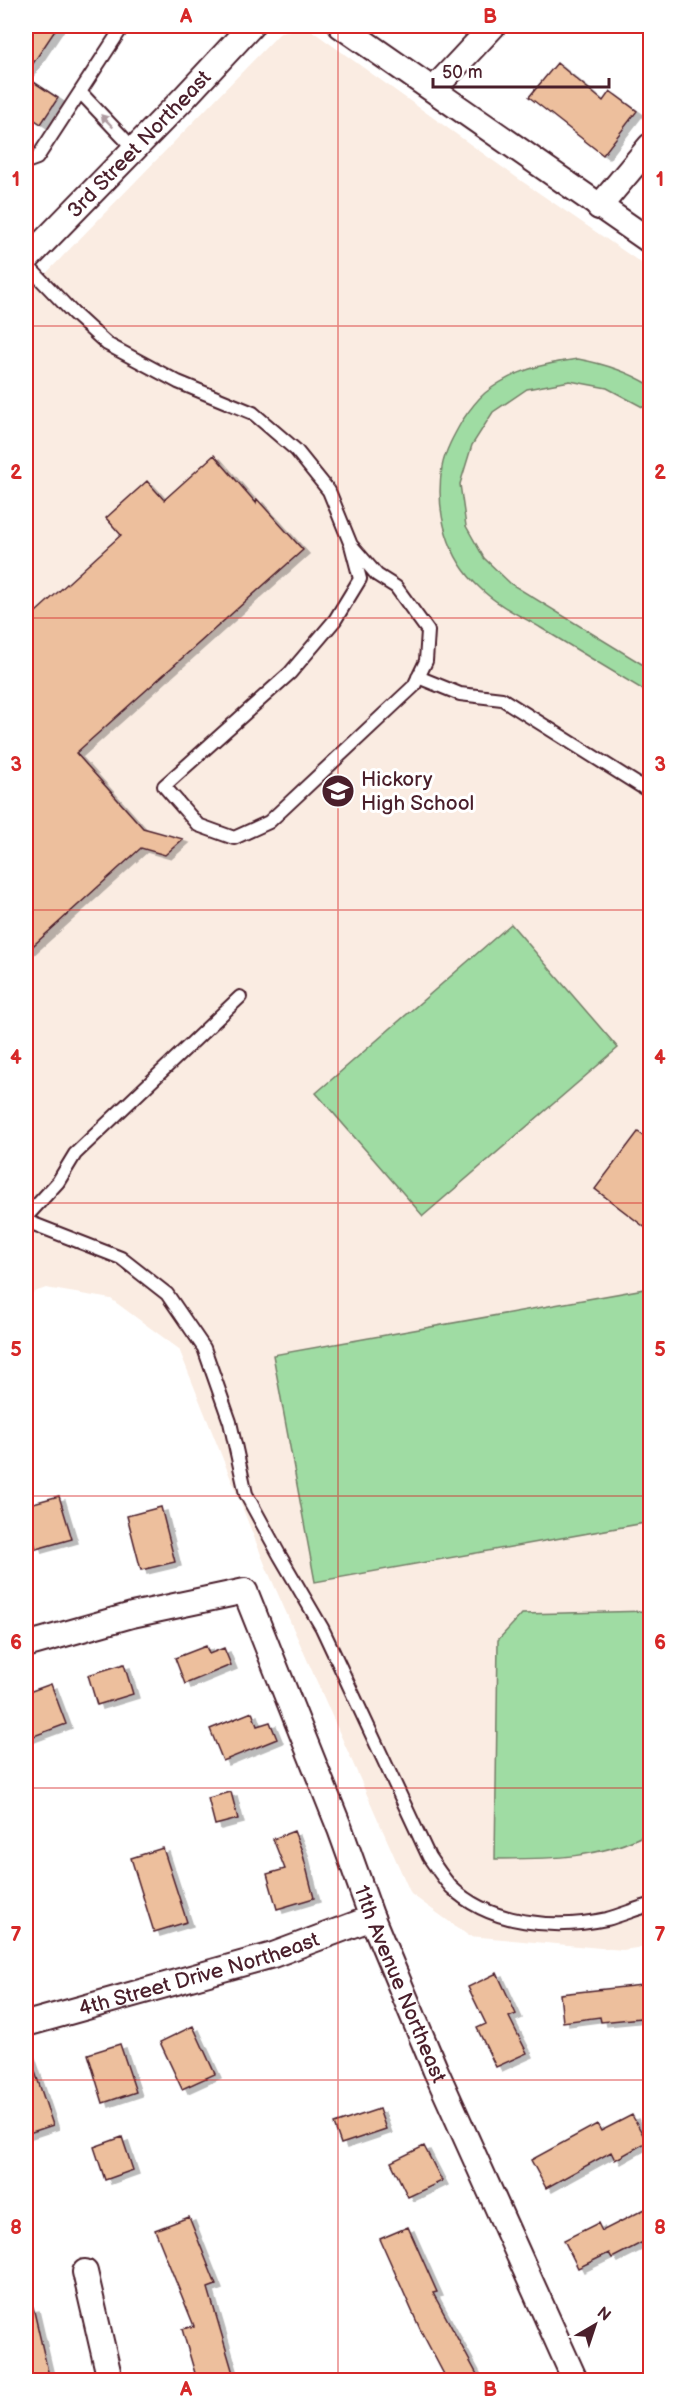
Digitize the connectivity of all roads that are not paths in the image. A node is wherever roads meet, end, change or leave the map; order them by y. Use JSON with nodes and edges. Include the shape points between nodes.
{"nodes":[{"id":1,"x":123,"y":26,"type":"edge"},
{"id":2,"x":251,"y":26,"type":"edge"},
{"id":3,"x":341,"y":26,"type":"edge"},
{"id":4,"x":493,"y":26,"type":"edge"},
{"id":5,"x":434,"y":89,"type":"junction"},
{"id":6,"x":81,"y":93,"type":"junction"},
{"id":7,"x":651,"y":146,"type":"edge"},
{"id":8,"x":134,"y":148,"type":"junction"},
{"id":9,"x":26,"y":162,"type":"edge"},
{"id":10,"x":599,"y":207,"type":"junction"},
{"id":11,"x":651,"y":241,"type":"edge"},
{"id":12,"x":26,"y":262,"type":"edge"},
{"id":13,"x":351,"y":545,"type":"junction"},
{"id":14,"x":418,"y":677,"type":"junction"},
{"id":15,"x":651,"y":792,"type":"edge"},
{"id":16,"x":240,"y":997,"type":"dead end"},
{"id":17,"x":26,"y":1219,"type":"edge"},
{"id":18,"x":26,"y":1645,"type":"edge"},
{"id":19,"x":651,"y":1905,"type":"edge"},
{"id":20,"x":372,"y":1918,"type":"junction"},
{"id":21,"x":26,"y":2024,"type":"edge"},
{"id":22,"x":85,"y":2272,"type":"dead end"},
{"id":23,"x":110,"y":2380,"type":"edge"},
{"id":24,"x":575,"y":2380,"type":"edge"}],
"edges":[{"from":1,"to":6,"type":"lane"},
{"from":2,"to":8,"type":"street","name":"3rd Street Northeast"},
{"from":3,"to":5,"type":"street"},
{"from":4,"to":5,"type":"street"},
{"from":5,"to":10,"type":"street"},
{"from":8,"to":6,"type":"lane","one_way":true},
{"from":6,"to":9,"type":"lane","via":[[37,158]]},
{"from":7,"to":10,"type":"street"},
{"from":8,"to":12,"type":"street","name":"3rd Street Northeast"},
{"from":10,"to":11,"type":"street"},
{"from":12,"to":13,"type":"lane","via":[[73,314],[107,344],[178,382],[253,413],[296,450],[329,491]]},
{"from":13,"to":14,"type":"lane","via":[[377,576],[396,587],[428,631],[426,661]]},
{"from":13,"to":14,"type":"lane","via":[[360,579],[335,620],[290,673],[164,786],[198,825],[234,838],[269,822],[414,686]]},
{"from":14,"to":15,"type":"lane","via":[[460,694],[502,699]]},
{"from":16,"to":17,"type":"lane","via":[[75,1154],[58,1182]]},
{"from":17,"to":19,"type":"lane","via":[[121,1258],[167,1294],[204,1348],[230,1422],[246,1494],[322,1628],[429,1857],[451,1887],[482,1910],[554,1925],[606,1919]]},
{"from":18,"to":20,"type":"street","name":"11th Avenue Northeast","via":[[132,1615],[245,1591]]},
{"from":20,"to":21,"type":"street","name":"4th Street Drive Northeast","via":[[273,1955]]},
{"from":20,"to":24,"type":"street","name":"11th Avenue Northeast","via":[[435,2069]]},
{"from":22,"to":23,"type":"street"}]}
